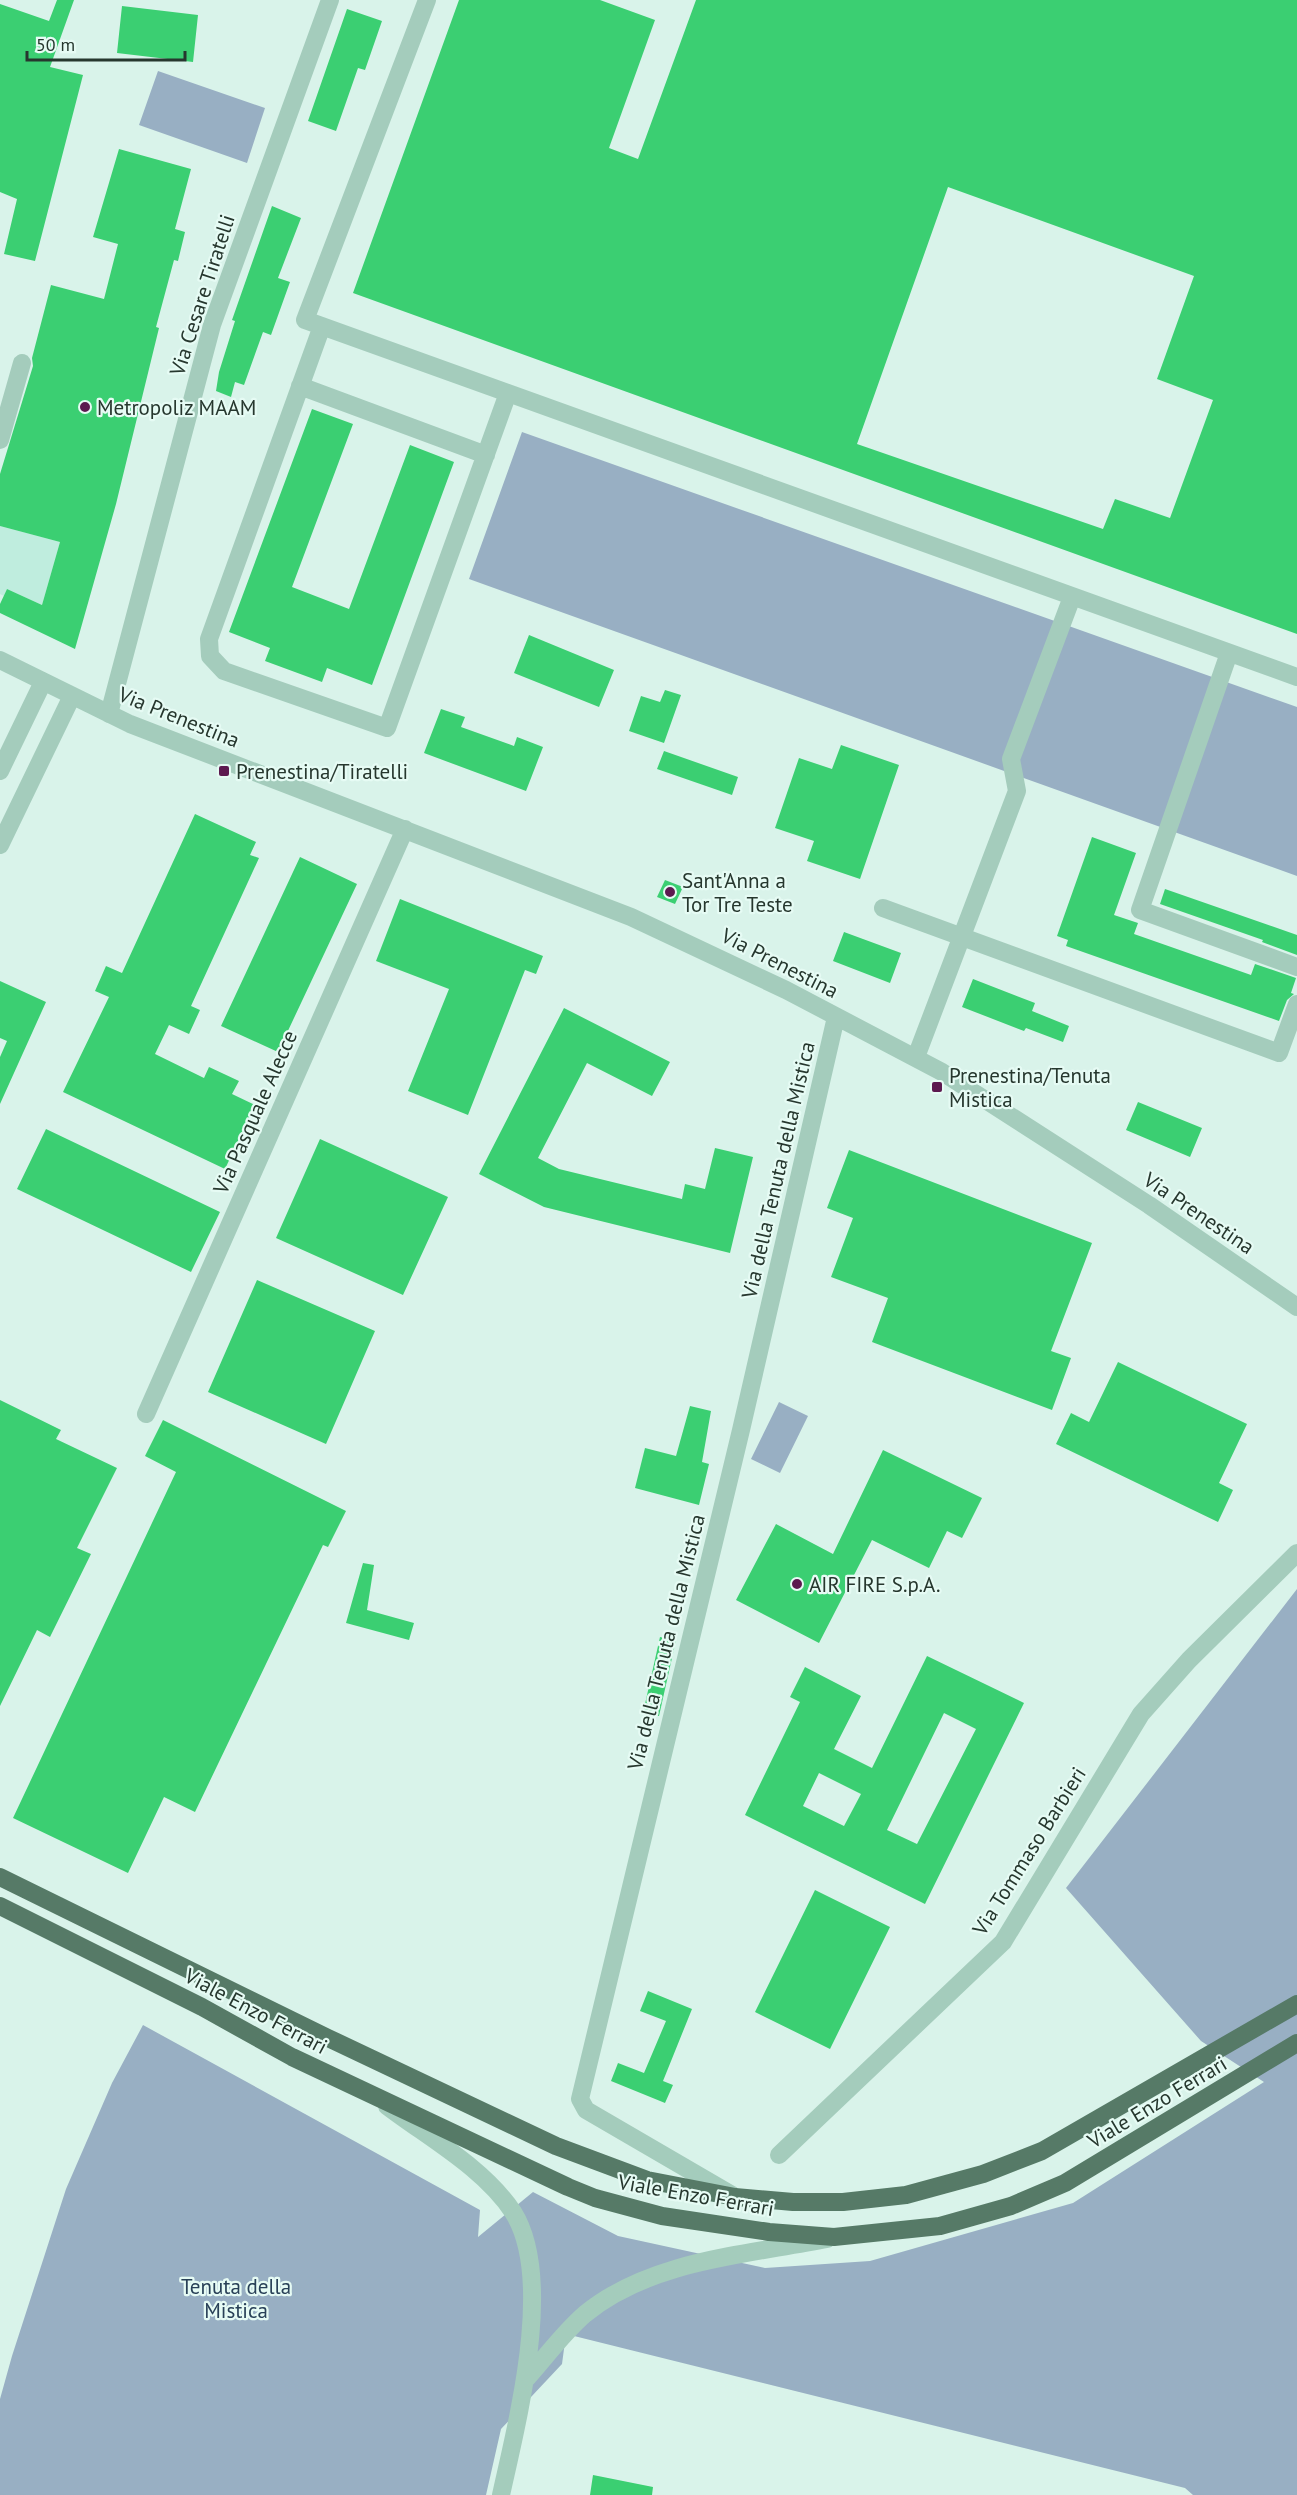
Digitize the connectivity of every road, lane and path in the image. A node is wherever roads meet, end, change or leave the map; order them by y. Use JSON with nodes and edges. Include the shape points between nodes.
{"nodes":[{"id":1,"x":330,"y":0,"type":"edge"},
{"id":2,"x":427,"y":0,"type":"edge"},
{"id":3,"x":322,"y":326,"type":"junction"},
{"id":4,"x":22,"y":363,"type":"dead end"},
{"id":5,"x":300,"y":386,"type":"junction"},
{"id":6,"x":508,"y":393,"type":"junction"},
{"id":7,"x":0,"y":440,"type":"edge"},
{"id":8,"x":486,"y":455,"type":"junction"},
{"id":9,"x":1072,"y":597,"type":"junction"},
{"id":10,"x":1229,"y":653,"type":"junction"},
{"id":11,"x":0,"y":660,"type":"edge"},
{"id":12,"x":1297,"y":677,"type":"edge"},
{"id":13,"x":43,"y":682,"type":"junction"},
{"id":14,"x":72,"y":696,"type":"junction"},
{"id":15,"x":109,"y":714,"type":"junction"},
{"id":16,"x":0,"y":771,"type":"edge"},
{"id":17,"x":405,"y":829,"type":"junction"},
{"id":18,"x":0,"y":845,"type":"edge"},
{"id":19,"x":883,"y":908,"type":"dead end"},
{"id":20,"x":961,"y":937,"type":"junction"},
{"id":21,"x":1297,"y":967,"type":"edge"},
{"id":22,"x":1297,"y":1004,"type":"edge"},
{"id":23,"x":836,"y":1017,"type":"junction"},
{"id":24,"x":916,"y":1057,"type":"junction"},
{"id":25,"x":1297,"y":1307,"type":"edge"},
{"id":26,"x":146,"y":1414,"type":"dead end"},
{"id":27,"x":1297,"y":1552,"type":"edge"},
{"id":28,"x":0,"y":1877,"type":"edge"},
{"id":29,"x":0,"y":1906,"type":"edge"},
{"id":30,"x":1297,"y":2004,"type":"edge"},
{"id":31,"x":1297,"y":2043,"type":"edge"},
{"id":32,"x":376,"y":2098,"type":"junction"},
{"id":33,"x":779,"y":2155,"type":"dead end"},
{"id":34,"x":735,"y":2197,"type":"junction"},
{"id":35,"x":834,"y":2237,"type":"junction"},
{"id":36,"x":527,"y":2378,"type":"junction"},
{"id":37,"x":501,"y":2495,"type":"edge"}],
"edges":[{"from":1,"to":15,"type":"street","name":"Via Cesare Tiratelli","via":[[212,325]]},
{"from":2,"to":3,"type":"street","via":[[305,320]]},
{"from":3,"to":5,"type":"street"},
{"from":3,"to":6,"type":"street"},
{"from":4,"to":7,"type":"street"},
{"from":5,"to":8,"type":"street"},
{"from":5,"to":8,"type":"street","via":[[209,639],[210,657],[224,671],[387,728]]},
{"from":6,"to":8,"type":"street"},
{"from":6,"to":9,"type":"street"},
{"from":9,"to":10,"type":"street"},
{"from":9,"to":20,"type":"street","via":[[1011,759],[1017,791]]},
{"from":10,"to":12,"type":"street"},
{"from":10,"to":21,"type":"street","via":[[1140,910]]},
{"from":11,"to":13,"type":"street","name":"Via Prenestina"},
{"from":13,"to":14,"type":"street","name":"Via Prenestina"},
{"from":13,"to":16,"type":"street"},
{"from":14,"to":15,"type":"street","name":"Via Prenestina"},
{"from":14,"to":18,"type":"street"},
{"from":15,"to":17,"type":"street","name":"Via Prenestina"},
{"from":17,"to":23,"type":"street","name":"Via Prenestina","via":[[631,917]]},
{"from":17,"to":26,"type":"street","name":"Via Pasquale Alecce"},
{"from":19,"to":20,"type":"street"},
{"from":20,"to":22,"type":"street","via":[[1279,1053]]},
{"from":20,"to":24,"type":"street"},
{"from":23,"to":24,"type":"street","name":"Via Prenestina"},
{"from":23,"to":34,"type":"street","name":"Via della Tenuta della Mistica","via":[[580,2099],[586,2110]]},
{"from":24,"to":25,"type":"street","name":"Via Prenestina","via":[[1139,1198]]},
{"from":27,"to":33,"type":"street","name":"Via Tommaso Barbieri","via":[[1141,1714],[1003,1942]]},
{"from":28,"to":34,"type":"main road","name":"Viale Enzo Ferrari","via":[[556,2146],[647,2180]]},
{"from":29,"to":32,"type":"main road","name":"Viale Enzo Ferrari"},
{"from":30,"to":34,"type":"main road","name":"Viale Enzo Ferrari","via":[[1042,2151],[983,2174],[906,2195],[843,2202]]},
{"from":31,"to":35,"type":"main road","name":"Viale Enzo Ferrari","via":[[1054,2188],[1011,2206],[940,2226]]},
{"from":32,"to":35,"type":"main road","name":"Viale Enzo Ferrari","via":[[595,2198],[694,2221]]},
{"from":32,"to":36,"type":"street","via":[[490,2185],[513,2213],[530,2264]]},
{"from":35,"to":36,"type":"street","via":[[690,2264],[628,2286],[586,2314]]},
{"from":36,"to":37,"type":"street"}]}
